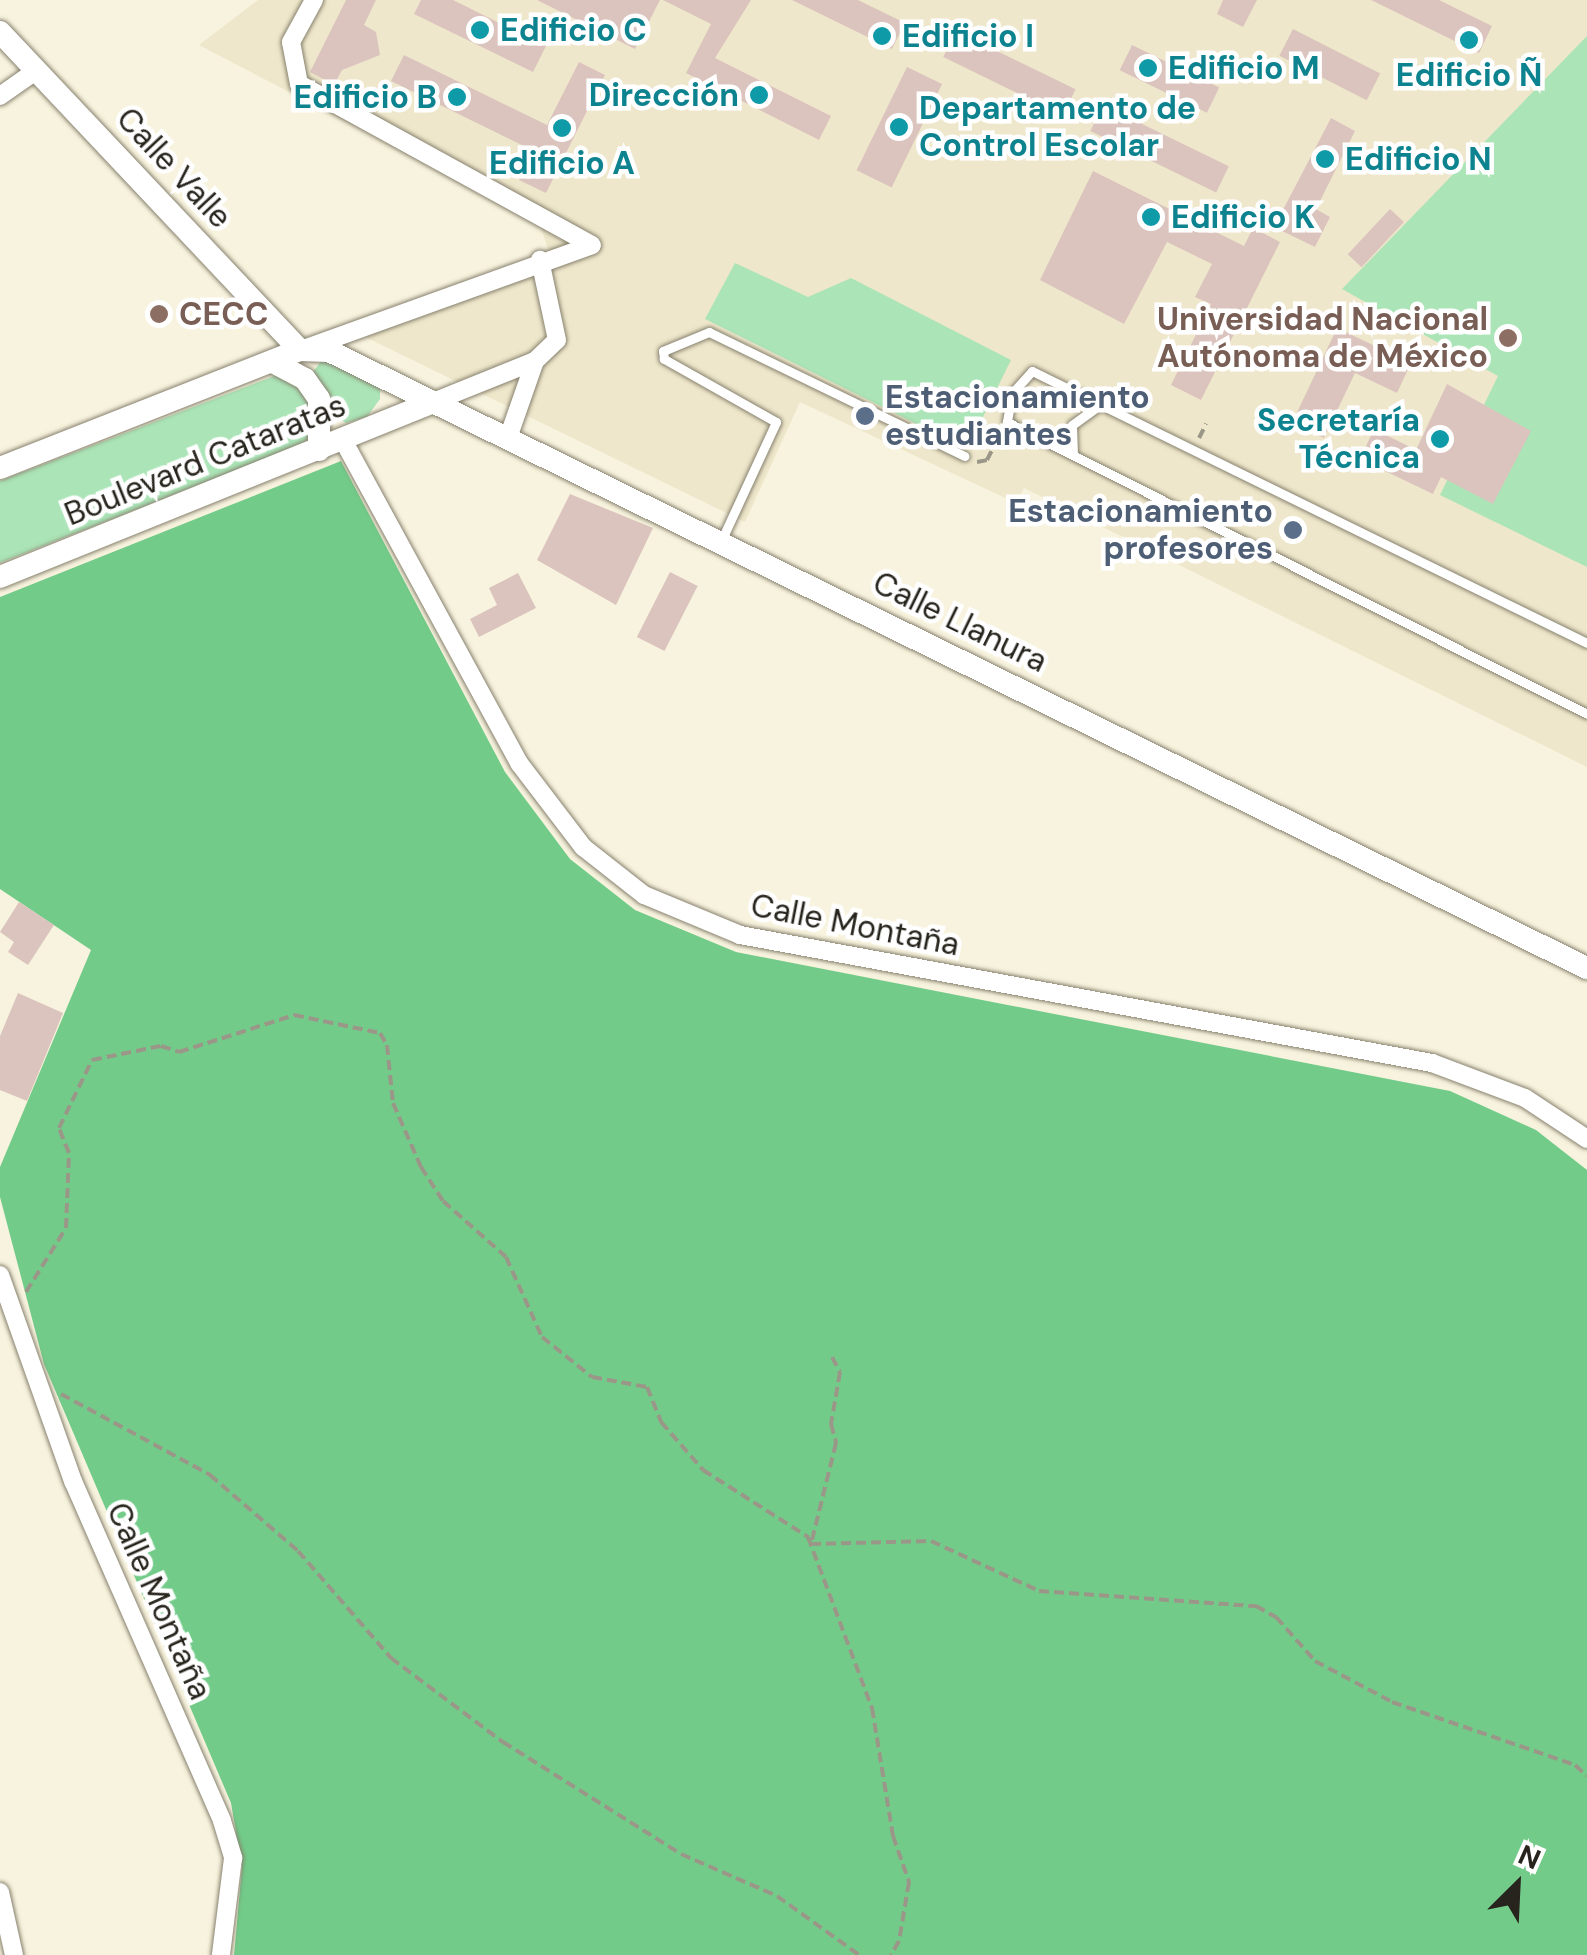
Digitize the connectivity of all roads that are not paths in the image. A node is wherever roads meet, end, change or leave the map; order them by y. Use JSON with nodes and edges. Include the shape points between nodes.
{"nodes":[{"id":1,"x":314,"y":0,"type":"edge"},
{"id":2,"x":0,"y":32,"type":"edge"},
{"id":3,"x":37,"y":70,"type":"junction"},
{"id":4,"x":0,"y":96,"type":"edge"},
{"id":5,"x":540,"y":260,"type":"junction"},
{"id":6,"x":300,"y":350,"type":"junction"},
{"id":7,"x":536,"y":361,"type":"junction"},
{"id":8,"x":273,"y":362,"type":"junction"},
{"id":9,"x":433,"y":402,"type":"junction"},
{"id":10,"x":1100,"y":405,"type":"junction"},
{"id":11,"x":508,"y":438,"type":"junction"},
{"id":12,"x":343,"y":440,"type":"junction"},
{"id":13,"x":319,"y":450,"type":"junction"},
{"id":14,"x":1073,"y":454,"type":"junction"},
{"id":15,"x":964,"y":456,"type":"road end"},
{"id":16,"x":0,"y":468,"type":"edge"},
{"id":17,"x":721,"y":540,"type":"junction"},
{"id":18,"x":0,"y":577,"type":"edge"},
{"id":19,"x":1587,"y":644,"type":"edge"},
{"id":20,"x":1587,"y":714,"type":"edge"},
{"id":21,"x":1587,"y":968,"type":"edge"},
{"id":22,"x":1587,"y":1139,"type":"edge"},
{"id":23,"x":0,"y":1275,"type":"edge"},
{"id":24,"x":0,"y":1892,"type":"edge"},
{"id":25,"x":14,"y":1955,"type":"edge"},
{"id":26,"x":221,"y":1955,"type":"edge"}],
"edges":[{"from":1,"to":5,"type":"street","name":"Boulevard Cataratas","via":[[291,42],[298,84],[592,245]]},
{"from":2,"to":3,"type":"street","name":"Calle Valle"},
{"from":3,"to":4,"type":"street"},
{"from":3,"to":6,"type":"street","name":"Calle Valle"},
{"from":5,"to":6,"type":"street","name":"Boulevard Cataratas"},
{"from":5,"to":7,"type":"street","via":[[556,340]]},
{"from":6,"to":8,"type":"street","name":"Boulevard Cataratas"},
{"from":6,"to":9,"type":"street","name":"Calle Llanura","via":[[329,351],[364,364]]},
{"from":7,"to":9,"type":"street"},
{"from":7,"to":11,"type":"street"},
{"from":8,"to":13,"type":"street","via":[[305,379],[319,400]]},
{"from":8,"to":16,"type":"street","name":"Boulevard Cataratas"},
{"from":9,"to":11,"type":"street","name":"Calle Llanura"},
{"from":9,"to":12,"type":"street","name":"Boulevard Cataratas"},
{"from":10,"to":14,"type":"lane","via":[[1072,425]]},
{"from":10,"to":14,"type":"lane","via":[[1032,371],[1012,393],[1007,422]]},
{"from":10,"to":19,"type":"lane"},
{"from":11,"to":17,"type":"street","name":"Calle Llanura"},
{"from":12,"to":13,"type":"street","name":"Boulevard Cataratas"},
{"from":12,"to":22,"type":"street","name":"Calle Montaña","via":[[534,785],[583,847],[656,902],[740,934],[1432,1062],[1525,1098]]},
{"from":13,"to":18,"type":"street","name":"Boulevard Cataratas"},
{"from":14,"to":20,"type":"lane"},
{"from":15,"to":17,"type":"lane","via":[[710,332],[662,351],[664,359],[776,422]]},
{"from":17,"to":21,"type":"street","name":"Calle Llanura"},
{"from":23,"to":26,"type":"street","name":"Calle Montaña","via":[[73,1481],[222,1821],[232,1858]]},
{"from":24,"to":25,"type":"street"}]}
